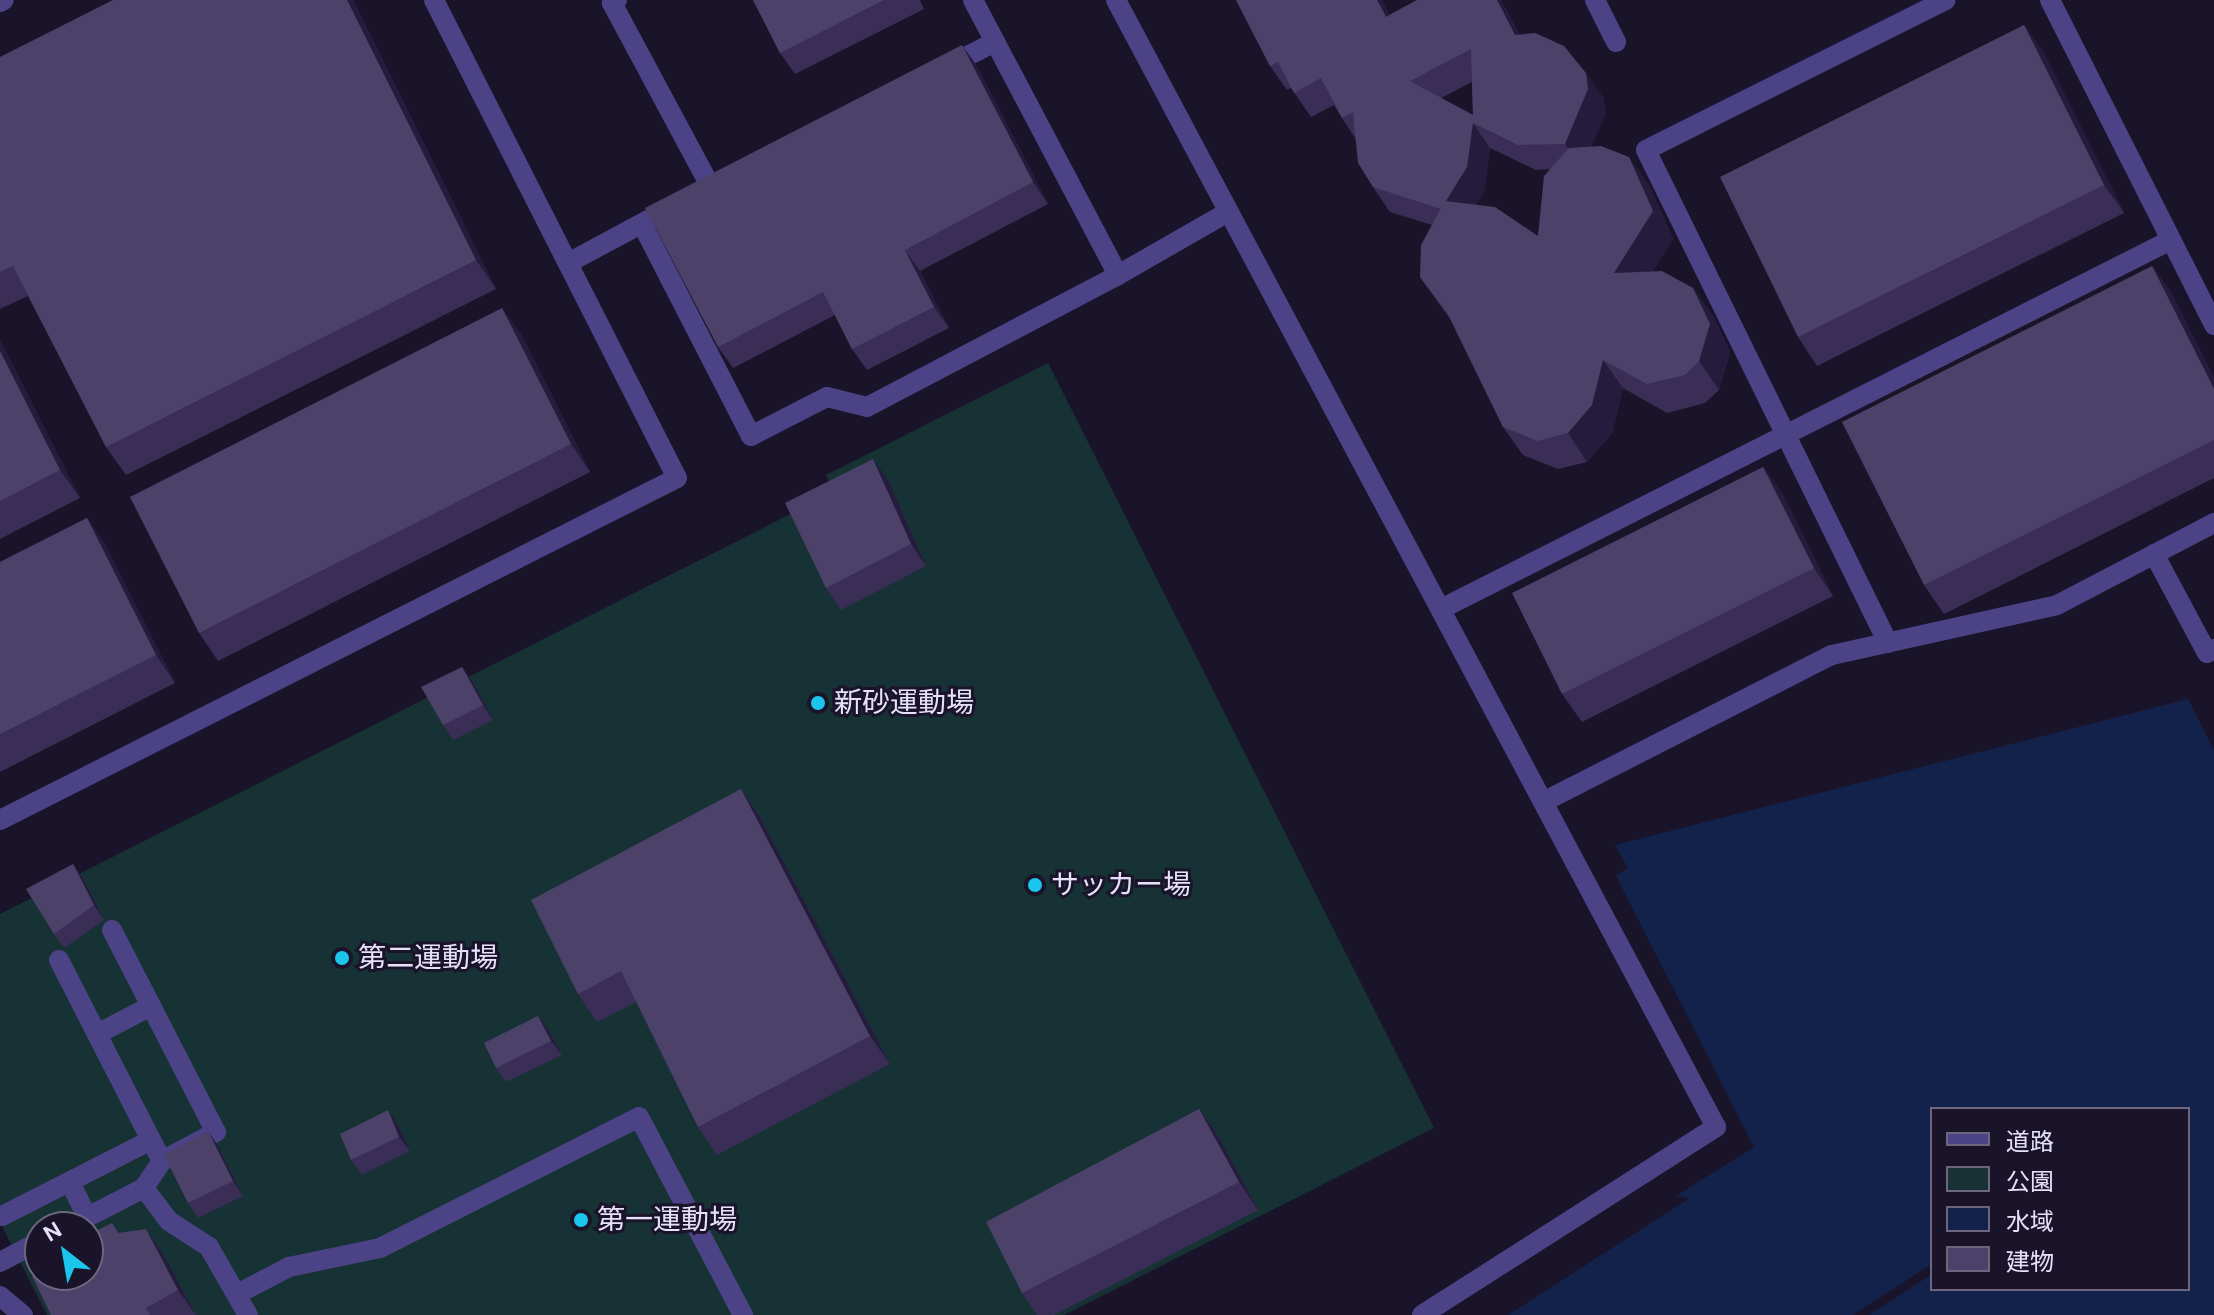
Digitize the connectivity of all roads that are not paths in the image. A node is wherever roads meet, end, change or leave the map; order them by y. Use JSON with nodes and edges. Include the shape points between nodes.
{"nodes":[{"id":1,"x":434,"y":0,"type":"edge"},
{"id":2,"x":617,"y":0,"type":"edge"},
{"id":3,"x":973,"y":0,"type":"edge"},
{"id":4,"x":1116,"y":0,"type":"edge"},
{"id":5,"x":1595,"y":0,"type":"edge"},
{"id":6,"x":1946,"y":0,"type":"edge"},
{"id":7,"x":2050,"y":0,"type":"edge"},
{"id":8,"x":995,"y":42,"type":"junction"},
{"id":9,"x":1616,"y":42,"type":"dead end"},
{"id":10,"x":924,"y":78,"type":"edge"},
{"id":11,"x":1228,"y":212,"type":"junction"},
{"id":12,"x":642,"y":224,"type":"junction"},
{"id":13,"x":2171,"y":240,"type":"junction"},
{"id":14,"x":568,"y":263,"type":"junction"},
{"id":15,"x":1118,"y":275,"type":"junction"},
{"id":16,"x":2214,"y":325,"type":"edge"},
{"id":17,"x":1783,"y":436,"type":"junction"},
{"id":18,"x":2214,"y":523,"type":"edge"},
{"id":19,"x":2154,"y":554,"type":"junction"},
{"id":20,"x":1441,"y":609,"type":"junction"},
{"id":21,"x":1888,"y":643,"type":"junction"},
{"id":22,"x":2214,"y":649,"type":"edge"},
{"id":23,"x":1543,"y":802,"type":"junction"},
{"id":24,"x":0,"y":820,"type":"edge"},
{"id":25,"x":112,"y":930,"type":"dead end"},
{"id":26,"x":59,"y":960,"type":"dead end"},
{"id":27,"x":151,"y":1006,"type":"junction"},
{"id":28,"x":97,"y":1034,"type":"junction"},
{"id":29,"x":151,"y":1140,"type":"junction"},
{"id":30,"x":162,"y":1161,"type":"junction"},
{"id":31,"x":70,"y":1182,"type":"junction"},
{"id":32,"x":144,"y":1188,"type":"junction"},
{"id":33,"x":84,"y":1211,"type":"edge"},
{"id":34,"x":99,"y":1211,"type":"edge"},
{"id":35,"x":2,"y":1216,"type":"edge"},
{"id":36,"x":24,"y":1249,"type":"edge"},
{"id":37,"x":2,"y":1261,"type":"edge"},
{"id":38,"x":237,"y":1294,"type":"junction"},
{"id":39,"x":0,"y":1296,"type":"edge"},
{"id":40,"x":23,"y":1315,"type":"edge"},
{"id":41,"x":248,"y":1315,"type":"edge"},
{"id":42,"x":743,"y":1315,"type":"edge"},
{"id":43,"x":1422,"y":1315,"type":"edge"}],
"edges":[{"from":1,"to":14,"type":"lane"},
{"from":2,"to":12,"type":"lane","via":[[612,3],[718,184]]},
{"from":3,"to":8,"type":"lane"},
{"from":4,"to":11,"type":"lane"},
{"from":5,"to":9,"type":"lane"},
{"from":6,"to":17,"type":"lane","via":[[1646,150]]},
{"from":7,"to":13,"type":"lane"},
{"from":8,"to":10,"type":"lane"},
{"from":8,"to":15,"type":"lane"},
{"from":11,"to":15,"type":"lane"},
{"from":11,"to":20,"type":"lane"},
{"from":12,"to":14,"type":"lane"},
{"from":12,"to":15,"type":"lane","via":[[751,436],[827,397],[867,407]]},
{"from":13,"to":16,"type":"lane"},
{"from":13,"to":17,"type":"lane"},
{"from":14,"to":24,"type":"lane","via":[[677,478]]},
{"from":17,"to":20,"type":"lane"},
{"from":17,"to":21,"type":"lane"},
{"from":18,"to":19,"type":"lane"},
{"from":19,"to":21,"type":"lane","via":[[2057,605]]},
{"from":19,"to":22,"type":"lane","via":[[2207,653]]},
{"from":20,"to":23,"type":"lane"},
{"from":21,"to":23,"type":"lane","via":[[1832,655]]},
{"from":23,"to":43,"type":"lane","via":[[1716,1127]]},
{"from":25,"to":27,"type":"lane"},
{"from":26,"to":28,"type":"lane"},
{"from":27,"to":28,"type":"lane"},
{"from":27,"to":30,"type":"lane","via":[[216,1132]]},
{"from":28,"to":29,"type":"lane"},
{"from":29,"to":30,"type":"lane"},
{"from":29,"to":31,"type":"lane"},
{"from":30,"to":32,"type":"lane"},
{"from":31,"to":33,"type":"lane"},
{"from":31,"to":35,"type":"lane"},
{"from":32,"to":34,"type":"lane"},
{"from":32,"to":38,"type":"lane","via":[[169,1221],[209,1247]]},
{"from":36,"to":37,"type":"lane"},
{"from":38,"to":41,"type":"lane"},
{"from":38,"to":42,"type":"lane","via":[[289,1267],[380,1248],[639,1117]]},
{"from":39,"to":40,"type":"lane"}]}
